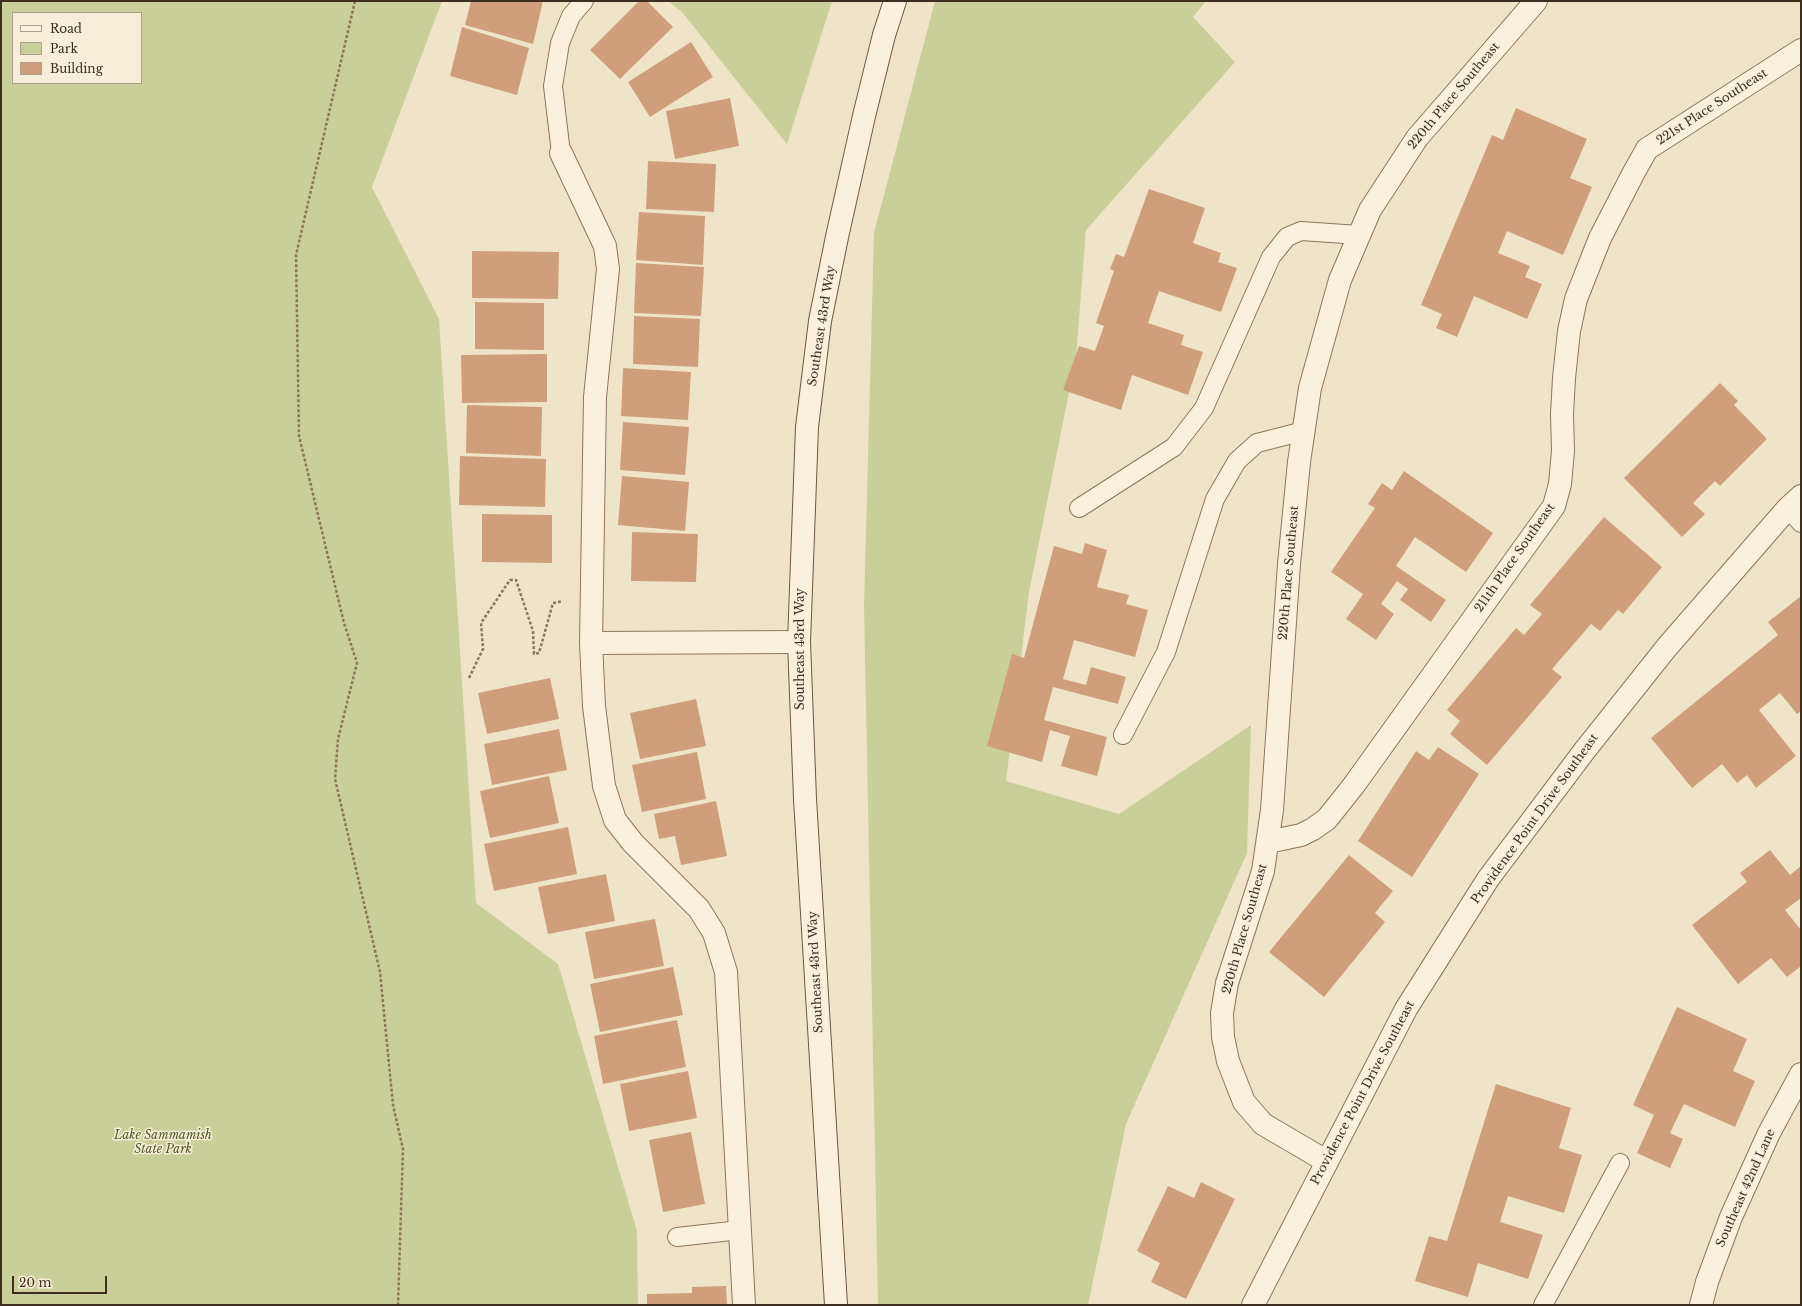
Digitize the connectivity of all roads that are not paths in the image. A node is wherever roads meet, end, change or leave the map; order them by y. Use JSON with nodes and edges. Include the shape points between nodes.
{"nodes":[{"id":1,"x":584,"y":1,"type":"edge"},
{"id":2,"x":895,"y":1,"type":"edge"},
{"id":3,"x":1536,"y":1,"type":"edge"},
{"id":4,"x":1801,"y":50,"type":"edge"},
{"id":5,"x":561,"y":154,"type":"joint"},
{"id":6,"x":1632,"y":174,"type":"joint"},
{"id":7,"x":1359,"y":235,"type":"junction"},
{"id":8,"x":1304,"y":431,"type":"junction"},
{"id":9,"x":1079,"y":508,"type":"dead end"},
{"id":10,"x":1797,"y":509,"type":"edge"},
{"id":11,"x":799,"y":642,"type":"junction"},
{"id":12,"x":591,"y":643,"type":"junction"},
{"id":13,"x":1123,"y":735,"type":"dead end"},
{"id":14,"x":1268,"y":842,"type":"junction"},
{"id":15,"x":1801,"y":1074,"type":"edge"},
{"id":16,"x":1326,"y":1160,"type":"junction"},
{"id":17,"x":1620,"y":1163,"type":"dead end"},
{"id":18,"x":740,"y":1230,"type":"junction"},
{"id":19,"x":677,"y":1237,"type":"dead end"},
{"id":20,"x":744,"y":1305,"type":"edge"},
{"id":21,"x":836,"y":1305,"type":"edge"},
{"id":22,"x":1253,"y":1305,"type":"edge"},
{"id":23,"x":1543,"y":1305,"type":"edge"},
{"id":24,"x":1701,"y":1305,"type":"edge"}],
"edges":[{"from":1,"to":5,"type":"lane","via":[[571,16],[560,43],[553,86]]},
{"from":2,"to":11,"type":"street","name":"Southeast 43rd Way","via":[[864,116],[820,321],[807,427]]},
{"from":3,"to":7,"type":"street","name":"220th Place Southeast","via":[[1417,138],[1370,210]]},
{"from":4,"to":6,"type":"street","name":"221st Place Southeast","via":[[1647,149]]},
{"from":5,"to":12,"type":"street","via":[[605,246],[608,269],[595,397]]},
{"from":6,"to":14,"type":"street","name":"211th Place Southeast","via":[[1600,238],[1576,299],[1569,331],[1564,378],[1560,484],[1554,506],[1327,819],[1301,835]]},
{"from":7,"to":8,"type":"street","name":"220th Place Southeast","via":[[1340,280],[1310,388]]},
{"from":7,"to":9,"type":"lane","via":[[1301,231],[1287,237],[1271,257],[1204,408],[1174,447]]},
{"from":8,"to":13,"type":"lane","via":[[1257,443],[1237,461],[1215,499],[1166,652]]},
{"from":8,"to":14,"type":"street","name":"220th Place Southeast","via":[[1289,564]]},
{"from":10,"to":16,"type":"street","name":"Providence Point Drive Southeast","via":[[1667,647],[1585,750],[1488,879],[1406,1009]]},
{"from":11,"to":12,"type":"street"},
{"from":11,"to":21,"type":"street","name":"Southeast 43rd Way","via":[[805,799]]},
{"from":12,"to":18,"type":"street","via":[[594,706],[604,786],[615,820],[633,843],[700,909],[714,933],[726,972]]},
{"from":14,"to":16,"type":"street","name":"220th Place Southeast","via":[[1264,871],[1227,983],[1222,1013],[1224,1043],[1244,1102],[1263,1124]]},
{"from":15,"to":24,"type":"street","name":"Southeast 42nd Lane","via":[[1769,1133],[1731,1217]]},
{"from":16,"to":22,"type":"street","name":"Providence Point Drive Southeast"},
{"from":17,"to":23,"type":"lane"},
{"from":18,"to":19,"type":"lane"},
{"from":18,"to":20,"type":"street"}]}
